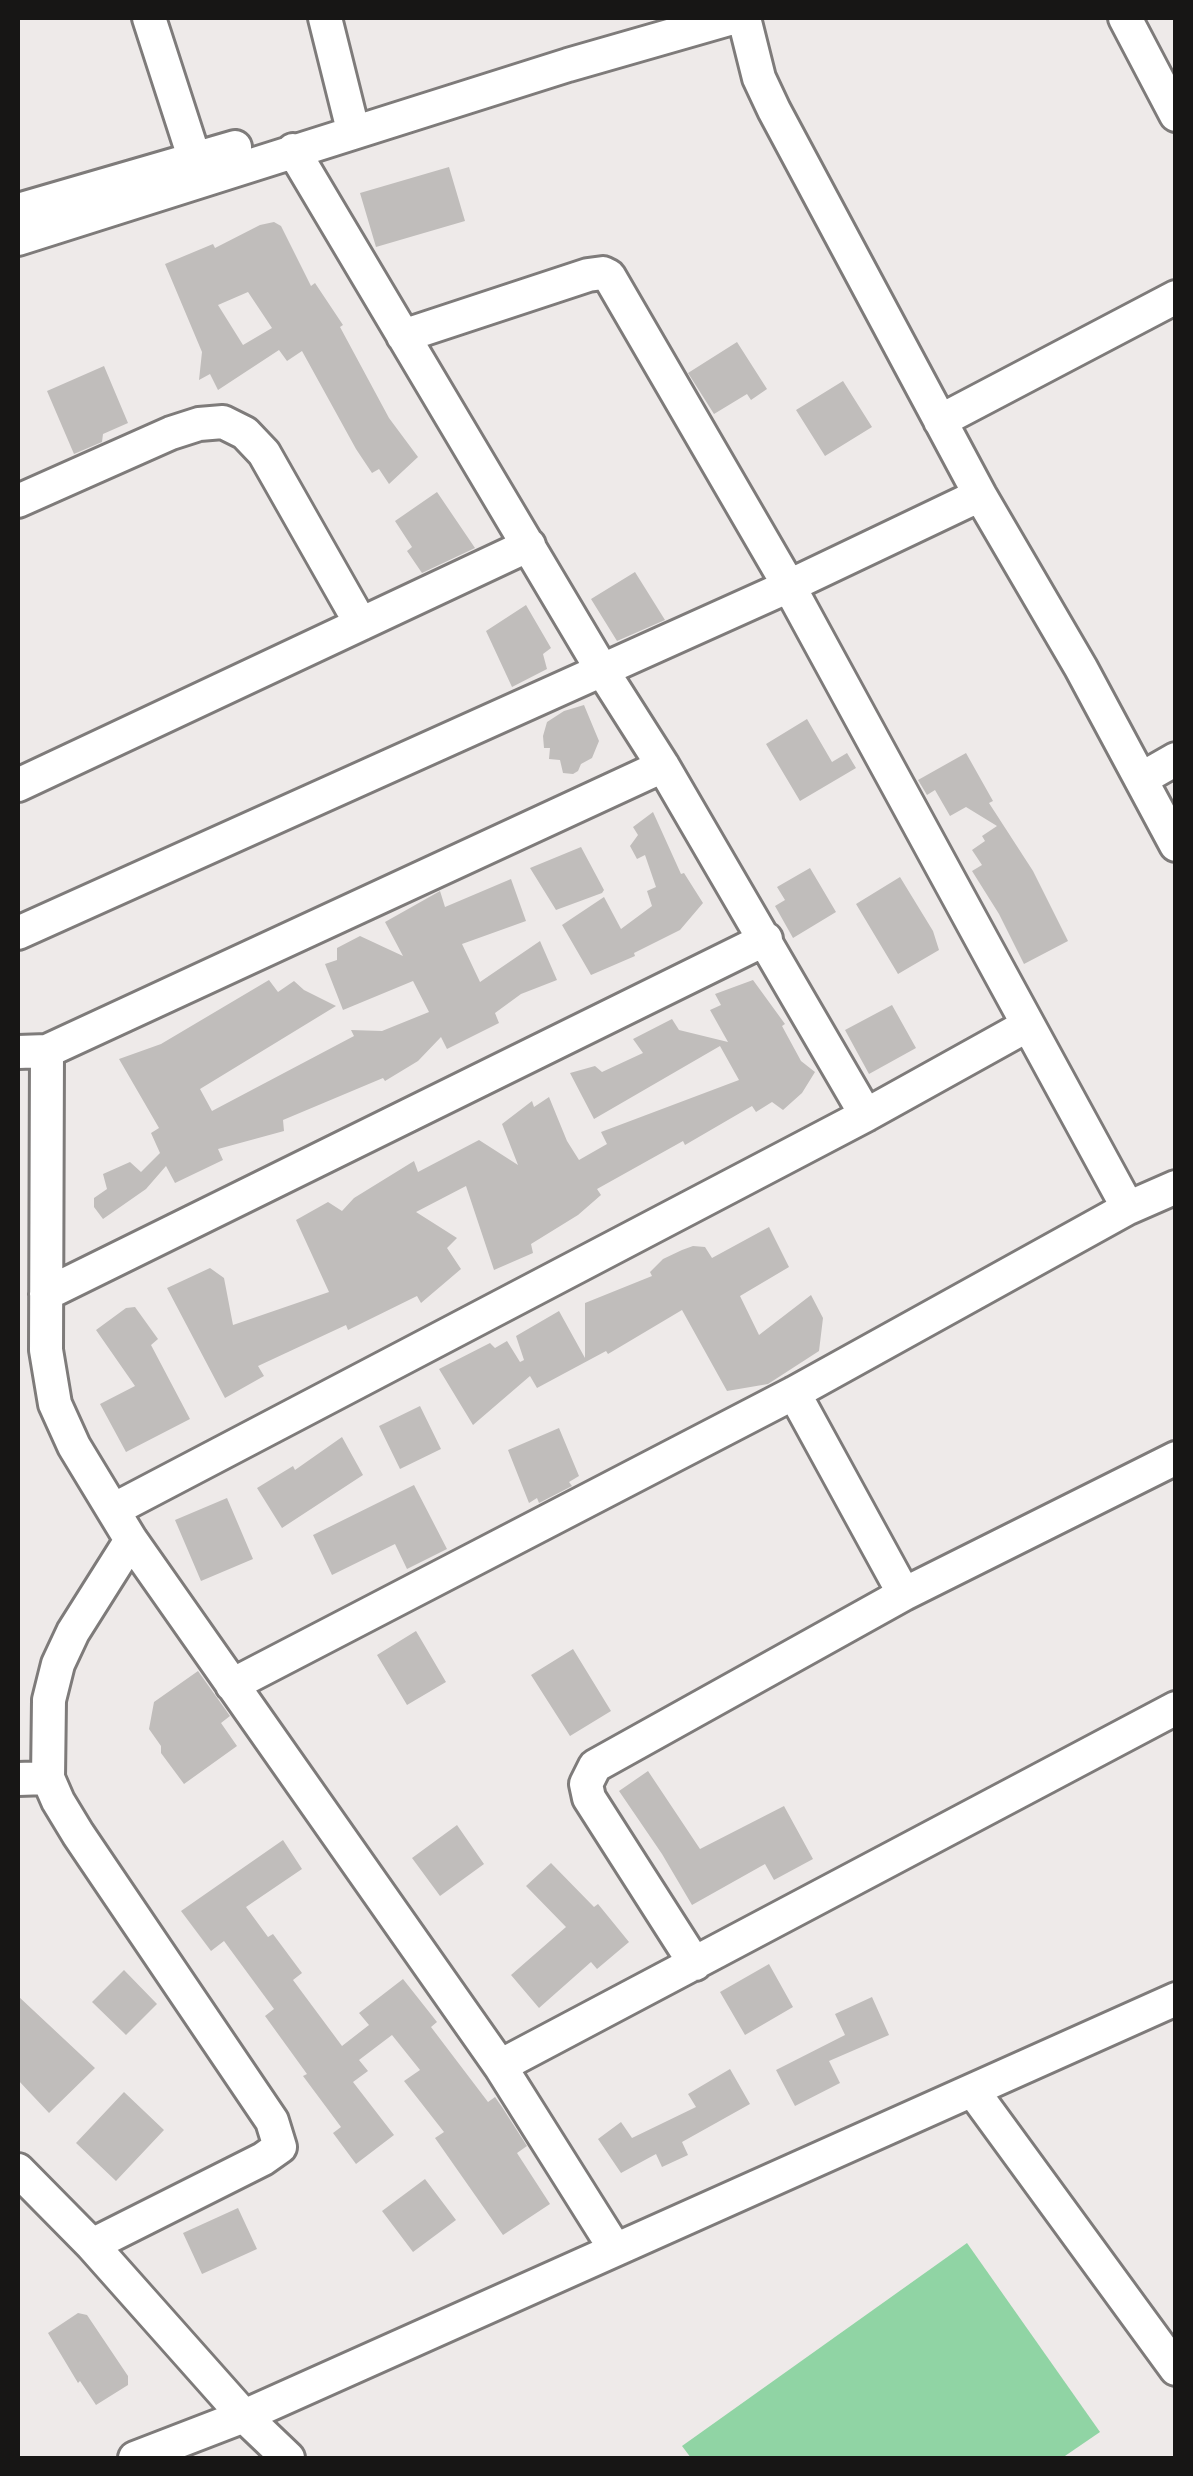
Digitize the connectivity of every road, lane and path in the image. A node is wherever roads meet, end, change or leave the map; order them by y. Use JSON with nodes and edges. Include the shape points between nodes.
{"nodes":[{"id":1,"x":149,"y":18,"type":"edge"},
{"id":2,"x":325,"y":18,"type":"edge"},
{"id":3,"x":680,"y":18,"type":"edge"},
{"id":4,"x":732,"y":18,"type":"edge"},
{"id":5,"x":744,"y":18,"type":"edge"},
{"id":6,"x":1125,"y":18,"type":"edge"},
{"id":7,"x":1176,"y":115,"type":"edge"},
{"id":8,"x":350,"y":118,"type":"junction"},
{"id":9,"x":293,"y":150,"type":"junction"},
{"id":10,"x":194,"y":157,"type":"junction"},
{"id":11,"x":18,"y":210,"type":"edge"},
{"id":12,"x":18,"y":239,"type":"edge"},
{"id":13,"x":1173,"y":306,"type":"edge"},
{"id":14,"x":402,"y":336,"type":"junction"},
{"id":15,"x":940,"y":421,"type":"junction"},
{"id":16,"x":980,"y":494,"type":"junction"},
{"id":17,"x":18,"y":501,"type":"edge"},
{"id":18,"x":529,"y":545,"type":"junction"},
{"id":19,"x":789,"y":586,"type":"junction"},
{"id":20,"x":361,"y":624,"type":"junction"},
{"id":21,"x":602,"y":670,"type":"junction"},
{"id":22,"x":1176,"y":759,"type":"edge"},
{"id":23,"x":663,"y":766,"type":"junction"},
{"id":24,"x":1141,"y":779,"type":"junction"},
{"id":25,"x":18,"y":785,"type":"edge"},
{"id":26,"x":1176,"y":845,"type":"edge"},
{"id":27,"x":18,"y":933,"type":"edge"},
{"id":28,"x":766,"y":939,"type":"junction"},
{"id":29,"x":1028,"y":1025,"type":"junction"},
{"id":30,"x":32,"y":1052,"type":"edge"},
{"id":31,"x":866,"y":1115,"type":"junction"},
{"id":32,"x":1176,"y":1186,"type":"edge"},
{"id":33,"x":1128,"y":1208,"type":"junction"},
{"id":34,"x":46,"y":1294,"type":"junction"},
{"id":35,"x":794,"y":1393,"type":"junction"},
{"id":36,"x":1176,"y":1458,"type":"edge"},
{"id":37,"x":113,"y":1510,"type":"junction"},
{"id":38,"x":131,"y":1540,"type":"junction"},
{"id":39,"x":904,"y":1594,"type":"junction"},
{"id":40,"x":232,"y":1684,"type":"junction"},
{"id":41,"x":1176,"y":1708,"type":"edge"},
{"id":42,"x":33,"y":1779,"type":"edge"},
{"id":43,"x":694,"y":1964,"type":"junction"},
{"id":44,"x":1176,"y":1999,"type":"edge"},
{"id":45,"x":500,"y":2066,"type":"junction"},
{"id":46,"x":973,"y":2091,"type":"junction"},
{"id":47,"x":18,"y":2170,"type":"edge"},
{"id":48,"x":92,"y":2245,"type":"junction"},
{"id":49,"x":615,"y":2249,"type":"junction"},
{"id":50,"x":1174,"y":2364,"type":"edge"},
{"id":51,"x":244,"y":2416,"type":"junction"},
{"id":52,"x":135,"y":2458,"type":"edge"},
{"id":53,"x":288,"y":2458,"type":"edge"}],
"edges":[{"from":1,"to":10,"type":"street"},
{"from":2,"to":8,"type":"street"},
{"from":3,"to":8,"type":"street"},
{"from":4,"to":9,"type":"street"},
{"from":5,"to":15,"type":"street","via":[[774,110]]},
{"from":6,"to":7,"type":"street"},
{"from":8,"to":10,"type":"street"},
{"from":9,"to":12,"type":"street"},
{"from":9,"to":14,"type":"street"},
{"from":10,"to":11,"type":"street"},
{"from":13,"to":15,"type":"street"},
{"from":14,"to":18,"type":"street"},
{"from":14,"to":19,"type":"street","via":[[603,272]]},
{"from":15,"to":16,"type":"street"},
{"from":16,"to":19,"type":"street"},
{"from":16,"to":24,"type":"street"},
{"from":17,"to":20,"type":"street","via":[[172,433],[223,422],[264,452]]},
{"from":18,"to":20,"type":"street"},
{"from":18,"to":21,"type":"street"},
{"from":19,"to":21,"type":"street"},
{"from":19,"to":29,"type":"street"},
{"from":20,"to":25,"type":"street"},
{"from":21,"to":23,"type":"street"},
{"from":21,"to":27,"type":"street"},
{"from":22,"to":24,"type":"street"},
{"from":23,"to":28,"type":"street"},
{"from":23,"to":30,"type":"street"},
{"from":24,"to":26,"type":"street"},
{"from":28,"to":31,"type":"street"},
{"from":28,"to":34,"type":"street"},
{"from":29,"to":31,"type":"street"},
{"from":29,"to":33,"type":"street"},
{"from":30,"to":34,"type":"street"},
{"from":31,"to":37,"type":"street"},
{"from":32,"to":33,"type":"street"},
{"from":33,"to":35,"type":"street"},
{"from":34,"to":37,"type":"street","via":[[55,1404]]},
{"from":35,"to":39,"type":"street"},
{"from":35,"to":40,"type":"street"},
{"from":36,"to":39,"type":"street"},
{"from":37,"to":38,"type":"street"},
{"from":38,"to":40,"type":"street"},
{"from":38,"to":42,"type":"street","via":[[58,1664]]},
{"from":39,"to":43,"type":"street","via":[[605,1758],[588,1774],[589,1798]]},
{"from":40,"to":45,"type":"street"},
{"from":41,"to":43,"type":"street"},
{"from":42,"to":48,"type":"street","via":[[78,1834],[272,2122],[280,2147]]},
{"from":43,"to":45,"type":"street"},
{"from":44,"to":46,"type":"street"},
{"from":45,"to":49,"type":"street"},
{"from":46,"to":49,"type":"street"},
{"from":46,"to":50,"type":"street"},
{"from":47,"to":48,"type":"street"},
{"from":48,"to":51,"type":"street"},
{"from":49,"to":51,"type":"street"},
{"from":51,"to":52,"type":"street"},
{"from":51,"to":53,"type":"street"}]}
